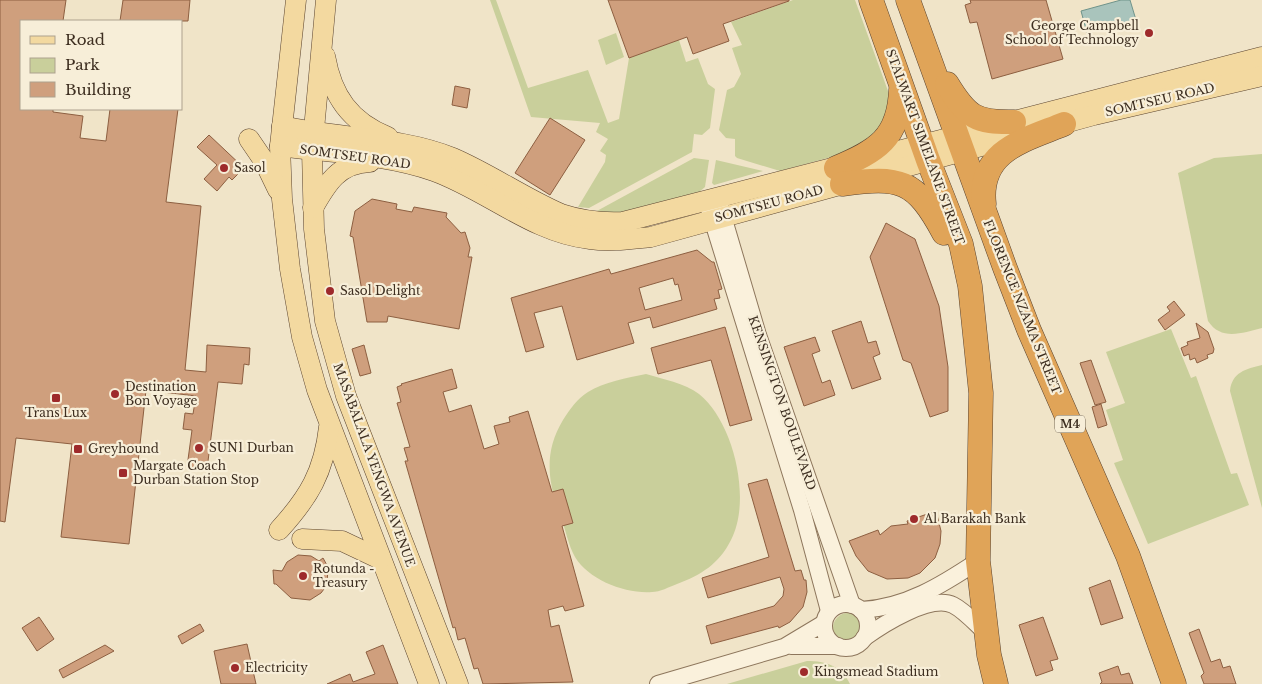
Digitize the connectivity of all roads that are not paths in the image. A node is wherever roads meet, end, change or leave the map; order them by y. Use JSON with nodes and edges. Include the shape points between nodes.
{"nodes":[{"id":1,"x":296,"y":0,"type":"edge"},
{"id":2,"x":326,"y":0,"type":"edge"},
{"id":3,"x":871,"y":0,"type":"edge"},
{"id":4,"x":911,"y":8,"type":"edge"},
{"id":5,"x":322,"y":42,"type":"junction"},
{"id":6,"x":1262,"y":57,"type":"edge"},
{"id":7,"x":1262,"y":76,"type":"edge"},
{"id":8,"x":901,"y":85,"type":"junction"},
{"id":9,"x":1014,"y":122,"type":"junction"},
{"id":10,"x":1064,"y":124,"type":"junction"},
{"id":11,"x":282,"y":126,"type":"junction"},
{"id":12,"x":249,"y":139,"type":"dead end"},
{"id":13,"x":312,"y":142,"type":"junction"},
{"id":14,"x":961,"y":143,"type":"junction"},
{"id":15,"x":280,"y":146,"type":"junction"},
{"id":16,"x":925,"y":153,"type":"junction"},
{"id":17,"x":409,"y":154,"type":"junction"},
{"id":18,"x":839,"y":176,"type":"junction"},
{"id":19,"x":282,"y":196,"type":"junction"},
{"id":20,"x":313,"y":208,"type":"junction"},
{"id":21,"x":715,"y":209,"type":"junction"},
{"id":22,"x":986,"y":214,"type":"junction"},
{"id":23,"x":970,"y":286,"type":"junction"},
{"id":24,"x":329,"y":423,"type":"junction"},
{"id":25,"x":279,"y":530,"type":"dead end"},
{"id":26,"x":302,"y":539,"type":"dead end"},
{"id":27,"x":380,"y":559,"type":"junction"},
{"id":28,"x":978,"y":561,"type":"junction"},
{"id":29,"x":856,"y":607,"type":"junction"},
{"id":30,"x":827,"y":617,"type":"junction"},
{"id":31,"x":986,"y":633,"type":"junction"},
{"id":32,"x":864,"y":638,"type":"junction"},
{"id":33,"x":838,"y":646,"type":"junction"},
{"id":34,"x":784,"y":647,"type":"junction"},
{"id":35,"x":429,"y":684,"type":"edge"},
{"id":36,"x":458,"y":684,"type":"edge"},
{"id":37,"x":658,"y":684,"type":"edge"},
{"id":38,"x":996,"y":684,"type":"edge"},
{"id":39,"x":1174,"y":684,"type":"edge"}],
"edges":[{"from":1,"to":11,"type":"main road"},
{"from":2,"to":5,"type":"main road","name":"MASABALALA YENGWA AVENUE"},
{"from":3,"to":8,"type":"highway","name":"STALWART SIMELANE STREET"},
{"from":4,"to":9,"type":"highway","via":[[945,80],[964,108],[980,120]]},
{"from":4,"to":14,"type":"highway","number":"M4"},
{"from":5,"to":13,"type":"main road","name":"MASABALALA YENGWA AVENUE"},
{"from":5,"to":17,"type":"main road","via":[[331,81],[345,108]]},
{"from":6,"to":9,"type":"main road","name":"SOMTSEU ROAD"},
{"from":7,"to":10,"type":"main road","name":"SOMTSEU ROAD"},
{"from":8,"to":16,"type":"highway","name":"STALWART SIMELANE STREET"},
{"from":8,"to":18,"type":"highway","via":[[899,114],[890,133]]},
{"from":9,"to":14,"type":"main road","name":"SOMTSEU ROAD"},
{"from":10,"to":14,"type":"main road","name":"SOMTSEU ROAD"},
{"from":10,"to":22,"type":"highway","via":[[1004,150],[995,159],[983,194]]},
{"from":11,"to":13,"type":"main road","name":"SOMTSEU ROAD"},
{"from":11,"to":15,"type":"main road"},
{"from":12,"to":19,"type":"main road"},
{"from":13,"to":15,"type":"main road","name":"SOMTSEU ROAD"},
{"from":13,"to":17,"type":"main road","name":"SOMTSEU ROAD"},
{"from":13,"to":20,"type":"main road","name":"MASABALALA YENGWA AVENUE"},
{"from":14,"to":16,"type":"main road","name":"SOMTSEU ROAD"},
{"from":14,"to":22,"type":"highway","name":"FLORENCE NZAMA STREET","number":"M4"},
{"from":15,"to":19,"type":"main road"},
{"from":16,"to":18,"type":"main road","name":"SOMTSEU ROAD"},
{"from":16,"to":23,"type":"highway","name":"STALWART SIMELANE STREET","via":[[961,244]]},
{"from":17,"to":20,"type":"main road","via":[[346,167],[330,180]]},
{"from":17,"to":21,"type":"main road","name":"SOMTSEU ROAD","via":[[554,230],[588,239],[608,241],[651,237]]},
{"from":18,"to":21,"type":"main road","name":"SOMTSEU ROAD"},
{"from":18,"to":23,"type":"highway","via":[[892,180],[918,194],[938,220],[957,266]]},
{"from":19,"to":24,"type":"main road","via":[[302,337],[316,390]]},
{"from":20,"to":36,"type":"main road","name":"MASABALALA YENGWA AVENUE","via":[[318,276],[334,358],[383,494]]},
{"from":21,"to":29,"type":"street","name":"KENSINGTON BOULEVARD","via":[[780,400]]},
{"from":21,"to":30,"type":"street","name":"KENSINGTON BOULEVARD","via":[[807,527]]},
{"from":22,"to":39,"type":"highway","name":"FLORENCE NZAMA STREET","number":"M4","via":[[1029,330],[1128,556]]},
{"from":23,"to":28,"type":"highway","name":"STALWART SIMELANE STREET","via":[[981,393]]},
{"from":24,"to":25,"type":"main road","via":[[325,454],[316,479],[297,510]]},
{"from":24,"to":27,"type":"main road"},
{"from":26,"to":27,"type":"main road","via":[[342,541]]},
{"from":27,"to":35,"type":"main road"},
{"from":28,"to":29,"type":"street","via":[[941,585],[900,604],[879,609]]},
{"from":28,"to":31,"type":"highway","name":"STALWART SIMELANE STREET"},
{"from":29,"to":30,"type":"street","via":[[840,605]]},
{"from":29,"to":32,"type":"street","via":[[867,622]]},
{"from":30,"to":33,"type":"street","via":[[826,635]]},
{"from":30,"to":34,"type":"street"},
{"from":31,"to":32,"type":"street","via":[[954,605],[943,602],[904,614]]},
{"from":31,"to":38,"type":"highway","name":"STALWART SIMELANE STREET"},
{"from":32,"to":33,"type":"street","via":[[850,647]]},
{"from":33,"to":34,"type":"street"},
{"from":34,"to":37,"type":"street"}]}
